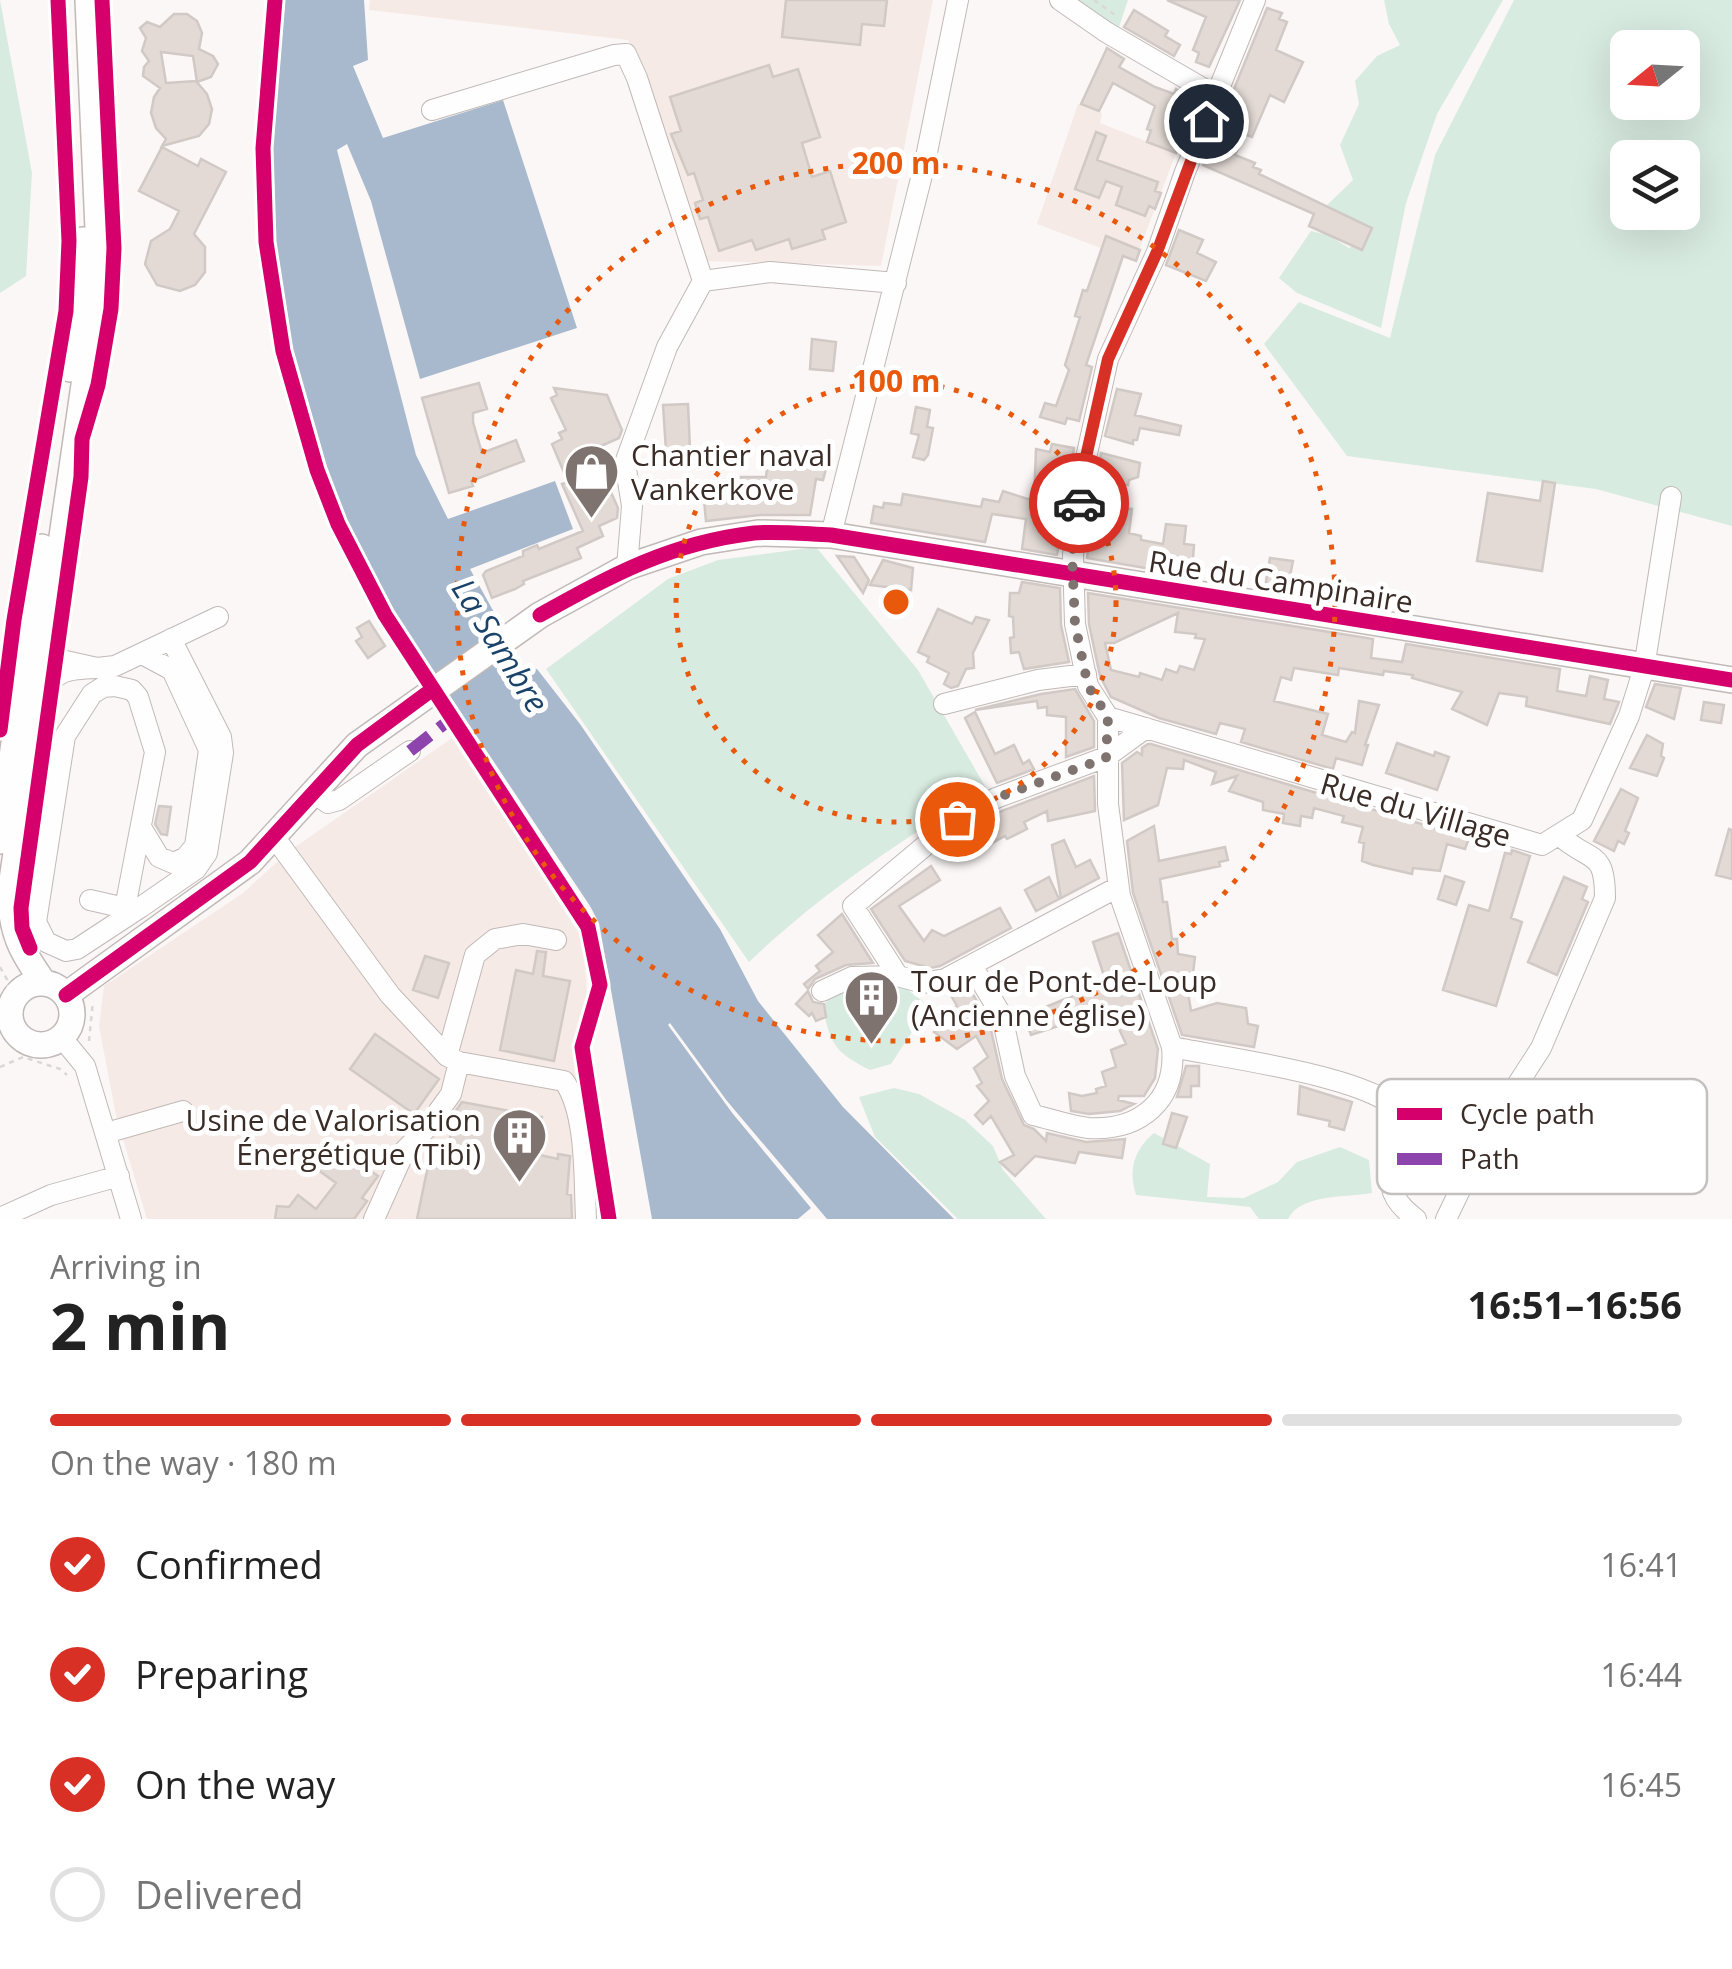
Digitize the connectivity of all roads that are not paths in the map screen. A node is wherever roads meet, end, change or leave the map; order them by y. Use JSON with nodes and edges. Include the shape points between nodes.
{"nodes":[{"id":1,"x":71,"y":0,"type":"edge"},
{"id":2,"x":88,"y":0,"type":"edge"},
{"id":3,"x":958,"y":0,"type":"edge"},
{"id":4,"x":1060,"y":0,"type":"edge"},
{"id":5,"x":1255,"y":0,"type":"edge"},
{"id":6,"x":1216,"y":96,"type":"junction"},
{"id":7,"x":432,"y":110,"type":"dead end"},
{"id":8,"x":703,"y":281,"type":"junction"},
{"id":9,"x":896,"y":283,"type":"junction"},
{"id":10,"x":1671,"y":497,"type":"dead end"},
{"id":11,"x":831,"y":535,"type":"junction"},
{"id":12,"x":627,"y":567,"type":"junction"},
{"id":13,"x":1073,"y":576,"type":"junction"},
{"id":14,"x":218,"y":617,"type":"dead end"},
{"id":15,"x":171,"y":639,"type":"junction"},
{"id":16,"x":34,"y":654,"type":"junction"},
{"id":17,"x":142,"y":654,"type":"junction"},
{"id":18,"x":97,"y":668,"type":"junction"},
{"id":19,"x":1644,"y":668,"type":"junction"},
{"id":20,"x":1086,"y":674,"type":"junction"},
{"id":21,"x":1732,"y":680,"type":"edge"},
{"id":22,"x":38,"y":700,"type":"junction"},
{"id":23,"x":944,"y":704,"type":"dead end"},
{"id":24,"x":1108,"y":717,"type":"junction"},
{"id":25,"x":1146,"y":728,"type":"junction"},
{"id":26,"x":410,"y":751,"type":"dead end"},
{"id":27,"x":1106,"y":758,"type":"junction"},
{"id":28,"x":314,"y":793,"type":"junction"},
{"id":29,"x":142,"y":829,"type":"junction"},
{"id":30,"x":1560,"y":836,"type":"junction"},
{"id":31,"x":275,"y":838,"type":"junction"},
{"id":32,"x":0,"y":841,"type":"edge"},
{"id":33,"x":1118,"y":887,"type":"junction"},
{"id":34,"x":90,"y":900,"type":"dead end"},
{"id":35,"x":133,"y":907,"type":"junction"},
{"id":36,"x":0,"y":935,"type":"edge"},
{"id":37,"x":556,"y":940,"type":"dead end"},
{"id":38,"x":972,"y":966,"type":"junction"},
{"id":39,"x":898,"y":976,"type":"junction"},
{"id":40,"x":55,"y":989,"type":"junction"},
{"id":41,"x":822,"y":991,"type":"dead end"},
{"id":42,"x":8,"y":1021,"type":"edge"},
{"id":43,"x":75,"y":1038,"type":"junction"},
{"id":44,"x":1172,"y":1047,"type":"junction"},
{"id":45,"x":453,"y":1059,"type":"junction"},
{"id":46,"x":1521,"y":1079,"type":"edge"},
{"id":47,"x":1377,"y":1095,"type":"edge"},
{"id":48,"x":183,"y":1111,"type":"dead end"},
{"id":49,"x":106,"y":1134,"type":"junction"},
{"id":50,"x":119,"y":1176,"type":"junction"},
{"id":51,"x":1392,"y":1194,"type":"edge"},
{"id":52,"x":1458,"y":1194,"type":"edge"},
{"id":53,"x":0,"y":1218,"type":"edge"},
{"id":54,"x":131,"y":1219,"type":"edge"},
{"id":55,"x":374,"y":1219,"type":"edge"},
{"id":56,"x":586,"y":1219,"type":"edge"},
{"id":57,"x":1416,"y":1219,"type":"edge"},
{"id":58,"x":1446,"y":1219,"type":"edge"}],
"edges":[{"from":1,"to":16,"type":"main road","via":[[84,248]]},
{"from":2,"to":16,"type":"main road","via":[[100,276]]},
{"from":3,"to":9,"type":"street"},
{"from":4,"to":6,"type":"street"},
{"from":5,"to":6,"type":"street"},
{"from":6,"to":13,"type":"street","via":[[1108,359],[1084,466]]},
{"from":7,"to":8,"type":"street","via":[[626,54]]},
{"from":8,"to":9,"type":"street","via":[[770,272]]},
{"from":8,"to":12,"type":"street","via":[[667,347],[625,463],[632,506]]},
{"from":9,"to":11,"type":"street"},
{"from":10,"to":19,"type":"street"},
{"from":11,"to":12,"type":"main road","name":"Rue du Campinaire","via":[[758,533],[701,542]]},
{"from":11,"to":13,"type":"main road","name":"Rue du Campinaire"},
{"from":12,"to":28,"type":"main road","name":"Rue du Campinaire","via":[[540,614],[426,694],[357,745]]},
{"from":13,"to":19,"type":"main road","name":"Rue du Campinaire"},
{"from":13,"to":20,"type":"street"},
{"from":14,"to":15,"type":"street"},
{"from":15,"to":17,"type":"street"},
{"from":15,"to":35,"type":"street","via":[[224,753],[206,853],[196,869]]},
{"from":16,"to":18,"type":"street"},
{"from":16,"to":22,"type":"main road"},
{"from":16,"to":32,"type":"main road"},
{"from":17,"to":18,"type":"street"},
{"from":17,"to":29,"type":"street","via":[[172,670],[209,750],[195,846],[185,858],[159,857]]},
{"from":18,"to":22,"type":"street","via":[[52,677]]},
{"from":19,"to":21,"type":"main road","name":"Rue du Campinaire"},
{"from":19,"to":30,"type":"street","via":[[1582,820]]},
{"from":20,"to":23,"type":"street"},
{"from":20,"to":24,"type":"street"},
{"from":22,"to":40,"type":"main road","via":[[10,894],[22,953]]},
{"from":24,"to":25,"type":"street","name":"Rue du Village"},
{"from":24,"to":27,"type":"street"},
{"from":25,"to":27,"type":"street"},
{"from":25,"to":30,"type":"street","name":"Rue du Village","via":[[1542,845]]},
{"from":26,"to":28,"type":"street","via":[[339,800],[328,803]]},
{"from":27,"to":33,"type":"street"},
{"from":27,"to":39,"type":"street","via":[[957,819],[854,906]]},
{"from":28,"to":31,"type":"main road","name":"Rue du Campinaire"},
{"from":29,"to":35,"type":"street"},
{"from":29,"to":35,"type":"street","via":[[154,752],[132,690],[103,687],[65,736],[36,922],[46,942],[66,951]]},
{"from":30,"to":46,"type":"street","via":[[1597,858],[1605,898],[1541,1048]]},
{"from":31,"to":40,"type":"main road","name":"Rue du Campinaire","via":[[224,883],[102,968]]},
{"from":31,"to":45,"type":"street","via":[[390,995]]},
{"from":33,"to":38,"type":"street"},
{"from":33,"to":44,"type":"street"},
{"from":34,"to":35,"type":"street"},
{"from":36,"to":42,"type":"main road","via":[[18,978]]},
{"from":37,"to":45,"type":"street","via":[[523,934],[496,939],[475,955]]},
{"from":38,"to":39,"type":"street","via":[[922,983]]},
{"from":38,"to":44,"type":"street","via":[[1002,1016],[1014,1076],[1033,1115],[1088,1128],[1144,1118],[1163,1097]]},
{"from":39,"to":41,"type":"street","via":[[852,977]]},
{"from":40,"to":42,"type":"main road","via":[[33,983]]},
{"from":40,"to":43,"type":"main road","via":[[70,1003]]},
{"from":42,"to":43,"type":"main road","via":[[35,1046]]},
{"from":43,"to":49,"type":"street"},
{"from":44,"to":47,"type":"street","via":[[1301,1070]]},
{"from":45,"to":55,"type":"street","via":[[452,1094],[405,1150]]},
{"from":45,"to":56,"type":"street","via":[[564,1082],[577,1112]]},
{"from":48,"to":49,"type":"street"},
{"from":49,"to":50,"type":"street"},
{"from":50,"to":53,"type":"street"},
{"from":50,"to":54,"type":"street"},
{"from":51,"to":57,"type":"street"},
{"from":52,"to":58,"type":"street"}]}
